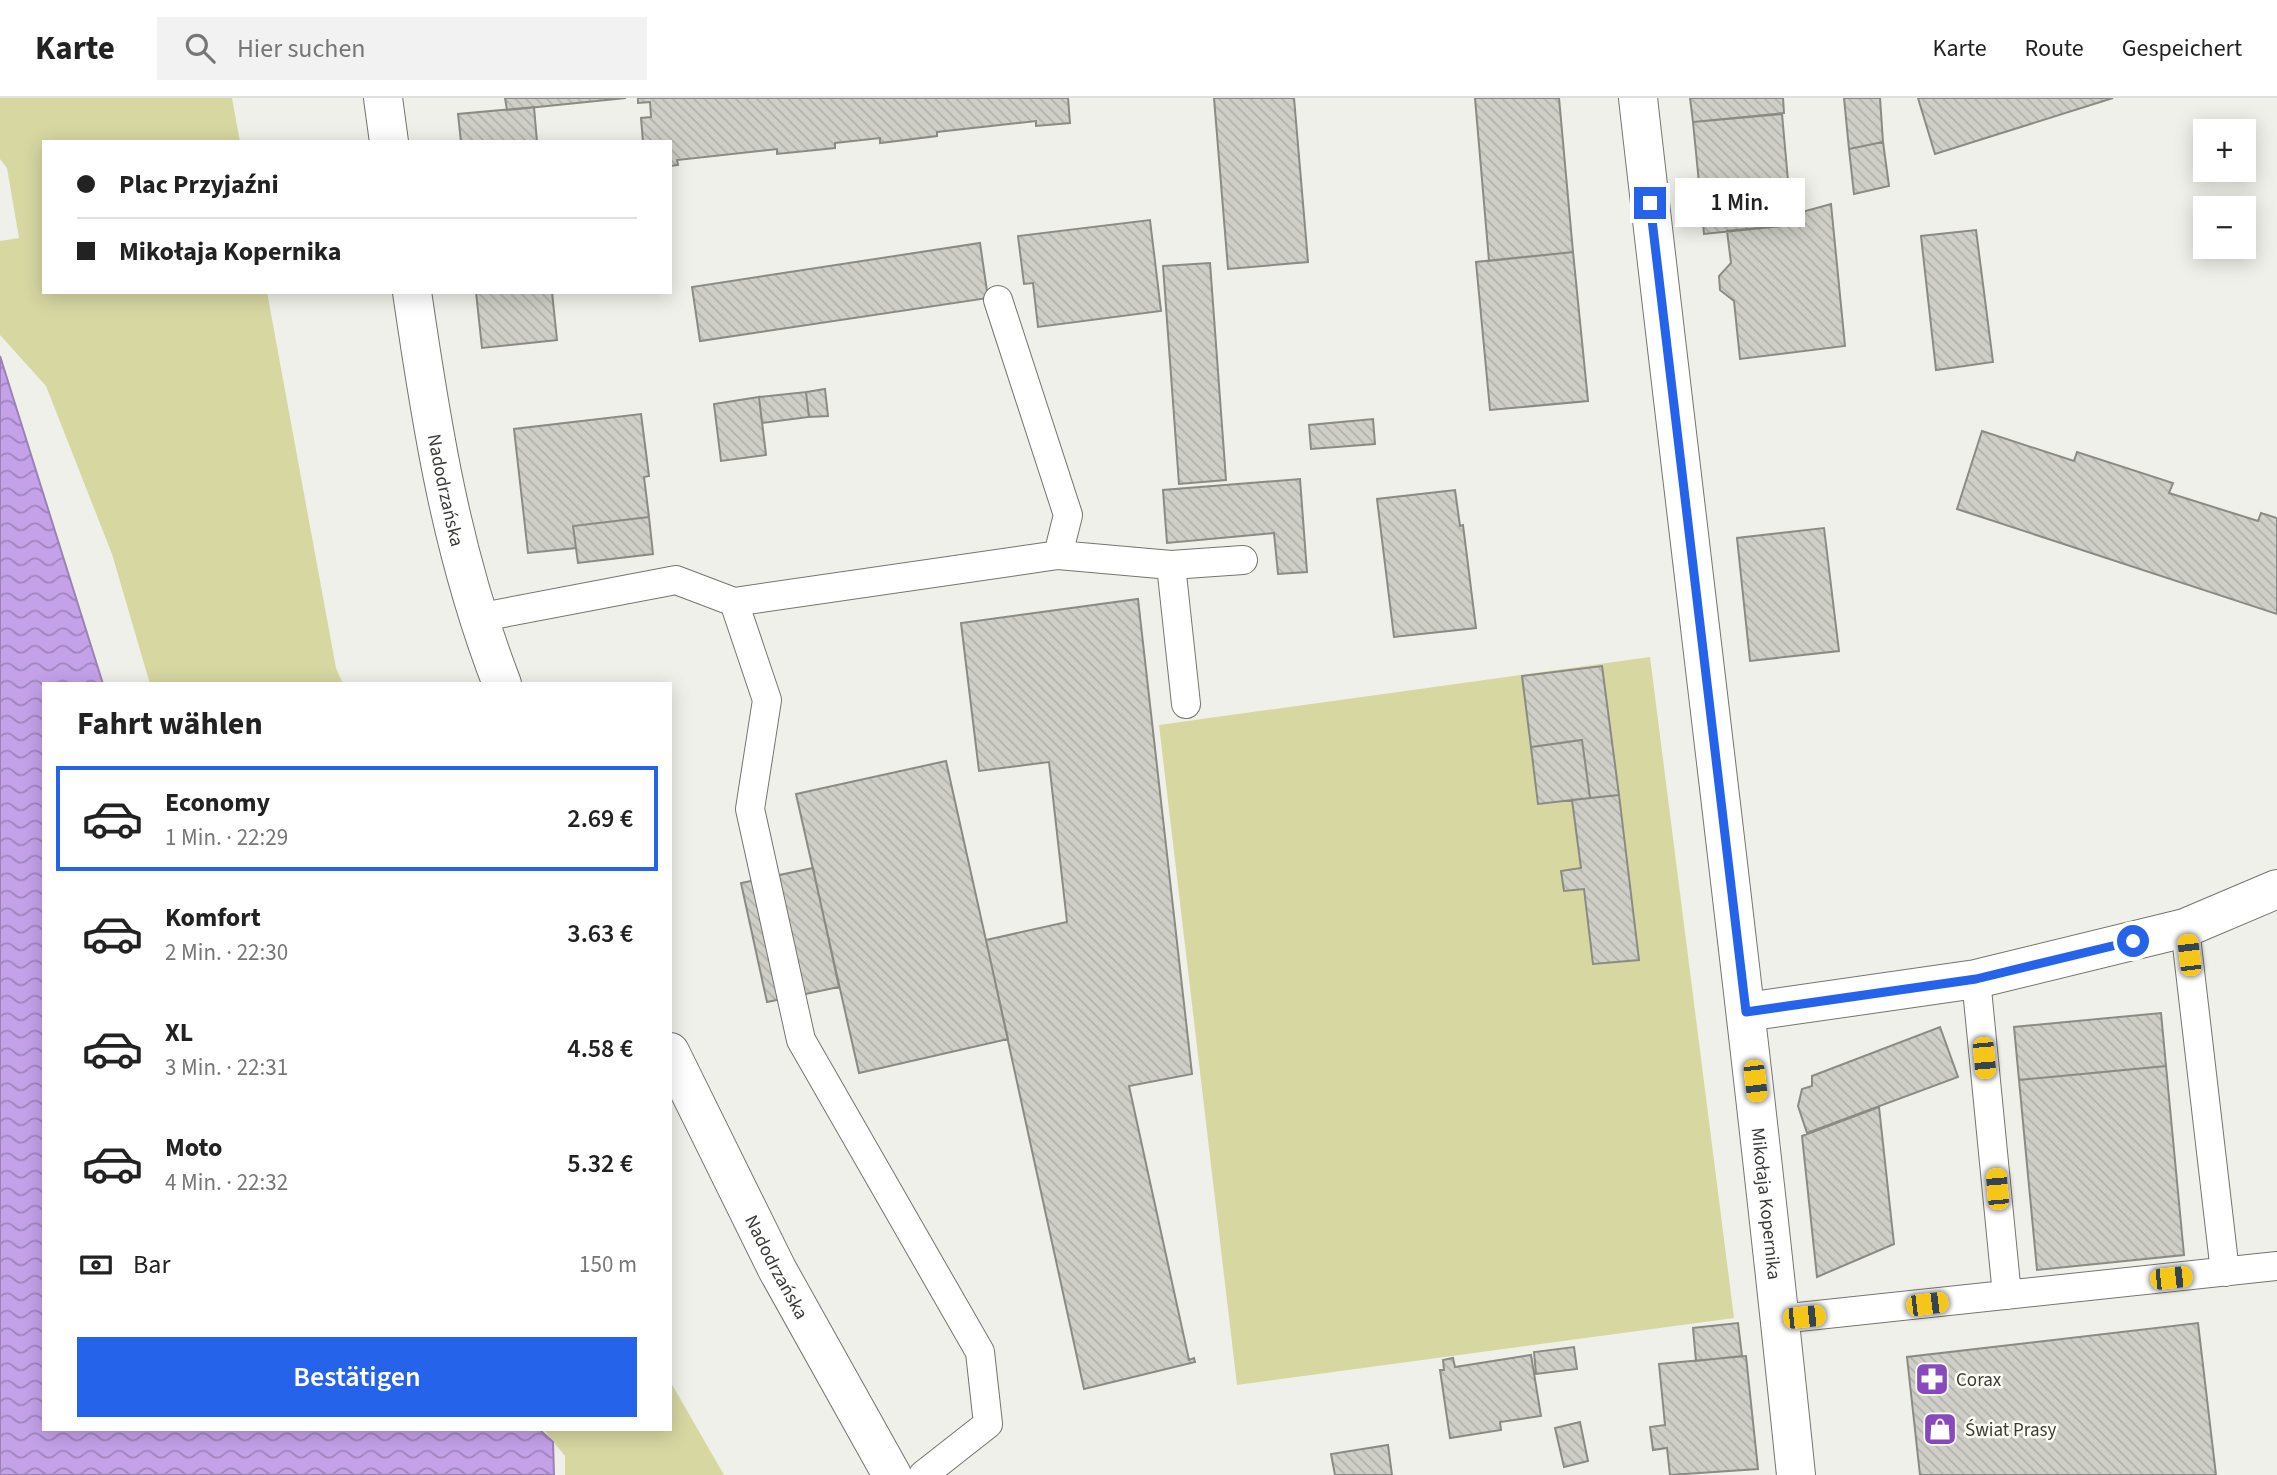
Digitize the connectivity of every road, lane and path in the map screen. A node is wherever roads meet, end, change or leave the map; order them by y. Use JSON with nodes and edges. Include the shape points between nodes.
{"nodes":[{"id":1,"x":383,"y":98,"type":"edge"},
{"id":2,"x":1638,"y":98,"type":"edge"},
{"id":3,"x":389,"y":140,"type":"edge"},
{"id":4,"x":412,"y":294,"type":"edge"},
{"id":5,"x":999,"y":300,"type":"dead end"},
{"id":6,"x":1058,"y":555,"type":"junction"},
{"id":7,"x":1243,"y":560,"type":"dead end"},
{"id":8,"x":1171,"y":565,"type":"junction"},
{"id":9,"x":734,"y":602,"type":"junction"},
{"id":10,"x":477,"y":618,"type":"junction"},
{"id":11,"x":501,"y":682,"type":"edge"},
{"id":12,"x":1186,"y":704,"type":"dead end"},
{"id":13,"x":2277,"y":890,"type":"edge"},
{"id":14,"x":2185,"y":928,"type":"junction"},
{"id":15,"x":1976,"y":979,"type":"junction"},
{"id":16,"x":1746,"y":1012,"type":"junction"},
{"id":17,"x":672,"y":1056,"type":"edge"},
{"id":18,"x":2277,"y":1266,"type":"edge"},
{"id":19,"x":2225,"y":1272,"type":"junction"},
{"id":20,"x":2007,"y":1295,"type":"junction"},
{"id":21,"x":1780,"y":1320,"type":"junction"},
{"id":22,"x":892,"y":1475,"type":"edge"},
{"id":23,"x":923,"y":1475,"type":"edge"},
{"id":24,"x":1796,"y":1475,"type":"edge"}],
"edges":[{"from":1,"to":3,"type":"street"},
{"from":2,"to":16,"type":"street","name":"Mikołaja Kopernika"},
{"from":4,"to":10,"type":"street","name":"Nadodrzańska","via":[[435,447]]},
{"from":5,"to":6,"type":"lane","via":[[1068,515]]},
{"from":6,"to":8,"type":"lane"},
{"from":6,"to":9,"type":"lane"},
{"from":7,"to":8,"type":"lane"},
{"from":8,"to":12,"type":"lane"},
{"from":9,"to":10,"type":"lane","via":[[676,580]]},
{"from":9,"to":23,"type":"lane","via":[[767,700],[750,809],[802,1040],[980,1352],[988,1424]]},
{"from":10,"to":11,"type":"street","name":"Nadodrzańska"},
{"from":13,"to":14,"type":"street"},
{"from":14,"to":15,"type":"street"},
{"from":14,"to":19,"type":"lane"},
{"from":15,"to":16,"type":"street"},
{"from":15,"to":20,"type":"lane"},
{"from":16,"to":21,"type":"street","name":"Mikołaja Kopernika"},
{"from":17,"to":22,"type":"street","name":"Nadodrzańska","via":[[777,1269]]},
{"from":18,"to":19,"type":"lane"},
{"from":19,"to":20,"type":"lane"},
{"from":20,"to":21,"type":"lane"},
{"from":21,"to":24,"type":"street","name":"Mikołaja Kopernika"}]}
